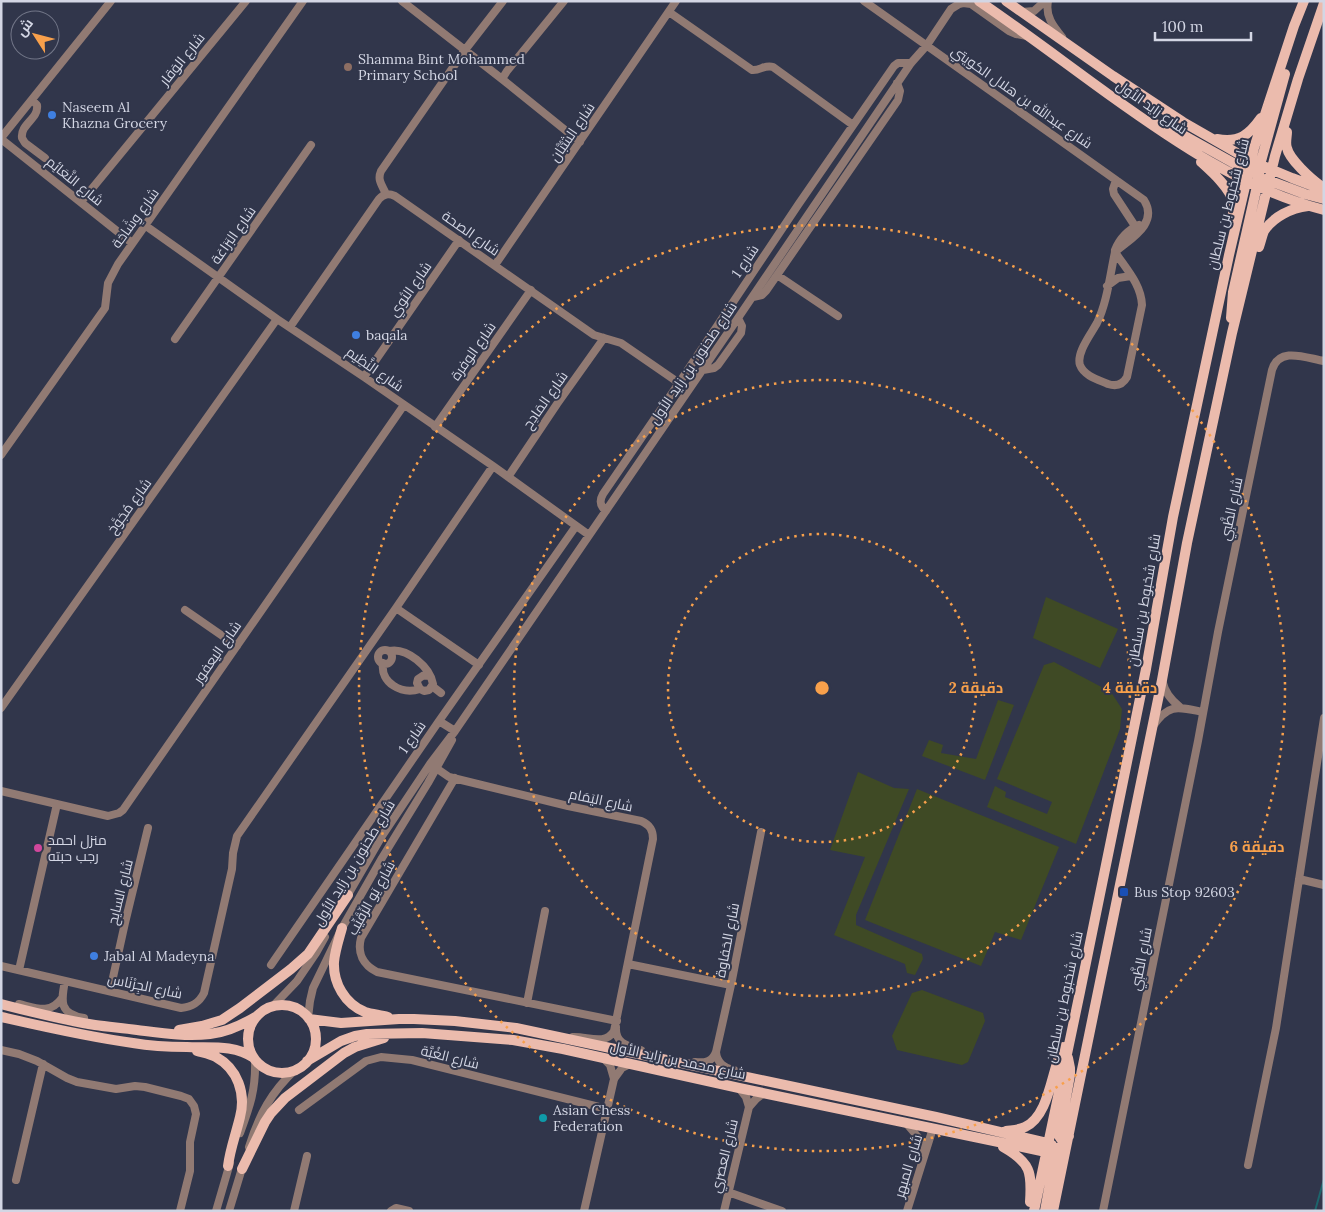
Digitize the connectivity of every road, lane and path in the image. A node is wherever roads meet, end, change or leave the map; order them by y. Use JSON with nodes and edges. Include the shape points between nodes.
{"nodes":[{"id":1,"x":111,"y":1,"type":"edge"},
{"id":2,"x":246,"y":1,"type":"edge"},
{"id":3,"x":303,"y":1,"type":"edge"},
{"id":4,"x":402,"y":1,"type":"edge"},
{"id":5,"x":503,"y":1,"type":"edge"},
{"id":6,"x":564,"y":1,"type":"edge"},
{"id":7,"x":676,"y":1,"type":"edge"},
{"id":8,"x":864,"y":1,"type":"edge"},
{"id":9,"x":979,"y":1,"type":"edge"},
{"id":10,"x":1006,"y":1,"type":"edge"},
{"id":11,"x":1046,"y":1,"type":"edge"},
{"id":12,"x":1304,"y":1,"type":"edge"},
{"id":13,"x":1324,"y":3,"type":"edge"},
{"id":14,"x":952,"y":5,"type":"edge"},
{"id":15,"x":669,"y":12,"type":"junction"},
{"id":16,"x":1022,"y":12,"type":"junction"},
{"id":17,"x":1294,"y":26,"type":"junction"},
{"id":18,"x":1029,"y":37,"type":"junction"},
{"id":19,"x":1068,"y":44,"type":"junction"},
{"id":20,"x":927,"y":45,"type":"junction"},
{"id":21,"x":465,"y":50,"type":"junction"},
{"id":22,"x":911,"y":62,"type":"junction"},
{"id":23,"x":502,"y":79,"type":"junction"},
{"id":24,"x":897,"y":83,"type":"junction"},
{"id":25,"x":32,"y":100,"type":"junction"},
{"id":26,"x":1268,"y":106,"type":"junction"},
{"id":27,"x":1289,"y":109,"type":"junction"},
{"id":28,"x":1148,"y":123,"type":"junction"},
{"id":29,"x":853,"y":125,"type":"junction"},
{"id":30,"x":1,"y":138,"type":"edge"},
{"id":31,"x":1210,"y":138,"type":"junction"},
{"id":32,"x":580,"y":142,"type":"junction"},
{"id":33,"x":311,"y":145,"type":"dead end"},
{"id":34,"x":1186,"y":148,"type":"junction"},
{"id":35,"x":45,"y":158,"type":"dead end"},
{"id":36,"x":1259,"y":176,"type":"junction"},
{"id":37,"x":1116,"y":180,"type":"junction"},
{"id":38,"x":1324,"y":189,"type":"edge"},
{"id":39,"x":386,"y":194,"type":"junction"},
{"id":40,"x":1324,"y":198,"type":"edge"},
{"id":41,"x":81,"y":202,"type":"junction"},
{"id":42,"x":1308,"y":206,"type":"junction"},
{"id":43,"x":1324,"y":210,"type":"edge"},
{"id":44,"x":1146,"y":223,"type":"junction"},
{"id":45,"x":146,"y":226,"type":"junction"},
{"id":46,"x":1135,"y":226,"type":"junction"},
{"id":47,"x":459,"y":240,"type":"junction"},
{"id":48,"x":132,"y":243,"type":"junction"},
{"id":49,"x":1115,"y":252,"type":"junction"},
{"id":50,"x":1229,"y":255,"type":"junction"},
{"id":51,"x":495,"y":265,"type":"junction"},
{"id":52,"x":777,"y":275,"type":"junction"},
{"id":53,"x":1131,"y":276,"type":"junction"},
{"id":54,"x":218,"y":278,"type":"junction"},
{"id":55,"x":1107,"y":286,"type":"junction"},
{"id":56,"x":531,"y":290,"type":"junction"},
{"id":57,"x":753,"y":297,"type":"junction"},
{"id":58,"x":838,"y":316,"type":"dead end"},
{"id":59,"x":277,"y":319,"type":"junction"},
{"id":60,"x":290,"y":327,"type":"junction"},
{"id":61,"x":1232,"y":333,"type":"junction"},
{"id":62,"x":604,"y":338,"type":"junction"},
{"id":63,"x":175,"y":339,"type":"dead end"},
{"id":64,"x":1324,"y":361,"type":"edge"},
{"id":65,"x":364,"y":377,"type":"junction"},
{"id":66,"x":679,"y":383,"type":"junction"},
{"id":67,"x":404,"y":405,"type":"junction"},
{"id":68,"x":435,"y":427,"type":"junction"},
{"id":69,"x":1,"y":455,"type":"edge"},
{"id":70,"x":493,"y":466,"type":"junction"},
{"id":71,"x":508,"y":477,"type":"junction"},
{"id":72,"x":606,"y":512,"type":"junction"},
{"id":73,"x":576,"y":526,"type":"junction"},
{"id":74,"x":589,"y":535,"type":"junction"},
{"id":75,"x":396,"y":608,"type":"junction"},
{"id":76,"x":185,"y":610,"type":"dead end"},
{"id":77,"x":237,"y":646,"type":"junction"},
{"id":78,"x":478,"y":665,"type":"junction"},
{"id":79,"x":429,"y":676,"type":"junction"},
{"id":80,"x":1162,"y":680,"type":"junction"},
{"id":81,"x":432,"y":686,"type":"junction"},
{"id":82,"x":420,"y":689,"type":"junction"},
{"id":83,"x":447,"y":697,"type":"junction"},
{"id":84,"x":1180,"y":707,"type":"junction"},
{"id":85,"x":1,"y":708,"type":"edge"},
{"id":86,"x":1203,"y":712,"type":"junction"},
{"id":87,"x":1324,"y":718,"type":"edge"},
{"id":88,"x":439,"y":721,"type":"junction"},
{"id":89,"x":1153,"y":727,"type":"junction"},
{"id":90,"x":455,"y":731,"type":"junction"},
{"id":91,"x":436,"y":768,"type":"junction"},
{"id":92,"x":455,"y":778,"type":"junction"},
{"id":93,"x":1,"y":792,"type":"edge"},
{"id":94,"x":57,"y":804,"type":"junction"},
{"id":95,"x":148,"y":828,"type":"dead end"},
{"id":96,"x":761,"y":832,"type":"dead end"},
{"id":97,"x":1299,"y":879,"type":"junction"},
{"id":98,"x":1324,"y":885,"type":"edge"},
{"id":99,"x":348,"y":895,"type":"junction"},
{"id":100,"x":545,"y":911,"type":"dead end"},
{"id":101,"x":342,"y":928,"type":"junction"},
{"id":102,"x":271,"y":964,"type":"dead end"},
{"id":103,"x":628,"y":964,"type":"junction"},
{"id":104,"x":1,"y":966,"type":"edge"},
{"id":105,"x":19,"y":970,"type":"junction"},
{"id":106,"x":66,"y":981,"type":"junction"},
{"id":107,"x":731,"y":985,"type":"junction"},
{"id":108,"x":110,"y":991,"type":"junction"},
{"id":109,"x":62,"y":998,"type":"junction"},
{"id":110,"x":1,"y":1002,"type":"edge"},
{"id":111,"x":527,"y":1003,"type":"junction"},
{"id":112,"x":274,"y":1006,"type":"junction"},
{"id":113,"x":1,"y":1016,"type":"edge"},
{"id":114,"x":257,"y":1016,"type":"junction"},
{"id":115,"x":308,"y":1019,"type":"junction"},
{"id":116,"x":398,"y":1019,"type":"junction"},
{"id":117,"x":616,"y":1024,"type":"junction"},
{"id":118,"x":126,"y":1029,"type":"junction"},
{"id":119,"x":157,"y":1033,"type":"junction"},
{"id":120,"x":402,"y":1033,"type":"junction"},
{"id":121,"x":1070,"y":1036,"type":"junction"},
{"id":122,"x":565,"y":1038,"type":"junction"},
{"id":123,"x":187,"y":1047,"type":"junction"},
{"id":124,"x":1,"y":1050,"type":"edge"},
{"id":125,"x":716,"y":1052,"type":"junction"},
{"id":126,"x":1066,"y":1055,"type":"junction"},
{"id":127,"x":603,"y":1058,"type":"junction"},
{"id":128,"x":654,"y":1058,"type":"junction"},
{"id":129,"x":254,"y":1059,"type":"junction"},
{"id":130,"x":307,"y":1061,"type":"junction"},
{"id":131,"x":675,"y":1062,"type":"junction"},
{"id":132,"x":43,"y":1064,"type":"junction"},
{"id":133,"x":630,"y":1064,"type":"junction"},
{"id":134,"x":296,"y":1069,"type":"junction"},
{"id":135,"x":614,"y":1079,"type":"junction"},
{"id":136,"x":758,"y":1080,"type":"junction"},
{"id":137,"x":739,"y":1088,"type":"junction"},
{"id":138,"x":764,"y":1093,"type":"junction"},
{"id":139,"x":749,"y":1107,"type":"junction"},
{"id":140,"x":607,"y":1109,"type":"junction"},
{"id":141,"x":299,"y":1110,"type":"dead end"},
{"id":142,"x":906,"y":1123,"type":"junction"},
{"id":143,"x":933,"y":1128,"type":"junction"},
{"id":144,"x":980,"y":1128,"type":"junction"},
{"id":145,"x":997,"y":1137,"type":"junction"},
{"id":146,"x":1068,"y":1139,"type":"junction"},
{"id":147,"x":1046,"y":1147,"type":"junction"},
{"id":148,"x":925,"y":1154,"type":"junction"},
{"id":149,"x":307,"y":1156,"type":"dead end"},
{"id":150,"x":1248,"y":1165,"type":"dead end"},
{"id":151,"x":228,"y":1166,"type":"junction"},
{"id":152,"x":242,"y":1169,"type":"junction"},
{"id":153,"x":16,"y":1180,"type":"dead end"},
{"id":154,"x":728,"y":1192,"type":"junction"},
{"id":155,"x":180,"y":1211,"type":"edge"},
{"id":156,"x":216,"y":1211,"type":"edge"},
{"id":157,"x":229,"y":1211,"type":"edge"},
{"id":158,"x":294,"y":1211,"type":"edge"},
{"id":159,"x":391,"y":1211,"type":"edge"},
{"id":160,"x":409,"y":1211,"type":"edge"},
{"id":161,"x":584,"y":1211,"type":"edge"},
{"id":162,"x":724,"y":1211,"type":"edge"},
{"id":163,"x":782,"y":1211,"type":"edge"},
{"id":164,"x":907,"y":1211,"type":"edge"},
{"id":165,"x":1030,"y":1211,"type":"edge"},
{"id":166,"x":1034,"y":1211,"type":"edge"},
{"id":167,"x":1045,"y":1211,"type":"edge"},
{"id":168,"x":1053,"y":1211,"type":"edge"},
{"id":169,"x":1103,"y":1211,"type":"edge"}],
"edges":[{"from":1,"to":25,"type":"street"},
{"from":2,"to":41,"type":"street","name":"شارع الوَقار"},
{"from":3,"to":45,"type":"street","name":"شارع وِشَاحَة"},
{"from":4,"to":21,"type":"street"},
{"from":5,"to":21,"type":"street"},
{"from":6,"to":23,"type":"street"},
{"from":7,"to":15,"type":"street","name":"شارع الشُّبَّان"},
{"from":8,"to":20,"type":"street","name":"شارع عبدالله بن هلال الكويتي"},
{"from":9,"to":18,"type":"main road","name":"شارع زايد الأول"},
{"from":10,"to":16,"type":"main road","name":"شارع زايد الأول"},
{"from":11,"to":16,"type":"street","via":[[1034,11]]},
{"from":11,"to":19,"type":"street","via":[[1049,19]]},
{"from":12,"to":17,"type":"main road","name":"شارع شخبوط بن سلطان"},
{"from":13,"to":27,"type":"main road","name":"شارع شخبوط بن سلطان"},
{"from":14,"to":18,"type":"street","name":"شارع طحنون بن زايد الأول","via":[[971,4],[1010,31]]},
{"from":14,"to":20,"type":"street","name":"شارع طحنون بن زايد الأول"},
{"from":15,"to":29,"type":"street","via":[[747,68],[773,67]]},
{"from":15,"to":32,"type":"street","name":"شارع الشُّبَّان"},
{"from":16,"to":19,"type":"main road","name":"شارع زايد الأول"},
{"from":17,"to":26,"type":"main road","name":"شارع شخبوط بن سلطان"},
{"from":17,"to":36,"type":"main road"},
{"from":18,"to":28,"type":"main road","name":"شارع زايد الأول"},
{"from":19,"to":31,"type":"main road","name":"شارع زايد الأول"},
{"from":20,"to":22,"type":"street","name":"شارع طحنون بن زايد الأول"},
{"from":20,"to":37,"type":"street","name":"شارع عبدالله بن هلال الكويتي"},
{"from":21,"to":23,"type":"street"},
{"from":21,"to":39,"type":"street","via":[[381,171],[380,182]]},
{"from":22,"to":24,"type":"street","name":"شارع طحنون بن زايد الأول"},
{"from":22,"to":29,"type":"street","name":"شارع 1","via":[[894,66]]},
{"from":23,"to":32,"type":"street"},
{"from":24,"to":52,"type":"street","via":[[900,91],[898,100]]},
{"from":24,"to":57,"type":"street","name":"شارع طحنون بن زايد الأول"},
{"from":25,"to":30,"type":"street"},
{"from":25,"to":35,"type":"street","via":[[38,110],[23,130],[22,138]]},
{"from":26,"to":31,"type":"main road","via":[[1246,135],[1228,141]]},
{"from":26,"to":36,"type":"main road","name":"شارع شخبوط بن سلطان","via":[[1254,148]]},
{"from":27,"to":36,"type":"main road","name":"شارع شخبوط بن سلطان"},
{"from":27,"to":38,"type":"main road","via":[[1288,152]]},
{"from":28,"to":34,"type":"main road","name":"شارع زايد الأول"},
{"from":28,"to":36,"type":"main road","via":[[1169,128]]},
{"from":29,"to":66,"type":"street","name":"شارع 1"},
{"from":30,"to":41,"type":"street","name":"شارع النَّعَائِم"},
{"from":31,"to":36,"type":"main road","name":"شارع زايد الأول"},
{"from":32,"to":51,"type":"street","name":"شارع الشُّبَّان"},
{"from":33,"to":54,"type":"street","name":"شارع البَرَاعَة"},
{"from":34,"to":36,"type":"main road","name":"شارع زايد الأول","via":[[1234,176]]},
{"from":34,"to":50,"type":"main road","via":[[1214,174],[1232,200]]},
{"from":36,"to":38,"type":"main road","name":"شارع زايد الأول"},
{"from":36,"to":40,"type":"main road"},
{"from":36,"to":42,"type":"main road","name":"شارع زايد الأول"},
{"from":36,"to":50,"type":"main road","name":"شارع شخبوط بن سلطان"},
{"from":36,"to":61,"type":"main road","name":"شارع شخبوط بن سلطان"},
{"from":37,"to":44,"type":"street","name":"شارع عبدالله بن هلال الكويتي","via":[[1144,200],[1149,211]]},
{"from":37,"to":46,"type":"street","via":[[1114,194]]},
{"from":39,"to":47,"type":"street","name":"شارع الصحة","via":[[396,196]]},
{"from":39,"to":60,"type":"street","via":[[379,199]]},
{"from":41,"to":48,"type":"street","name":"شارع النَّعَائِم"},
{"from":42,"to":43,"type":"main road","name":"شارع زايد الأول"},
{"from":42,"to":61,"type":"main road","via":[[1286,212],[1265,231]]},
{"from":44,"to":46,"type":"street"},
{"from":44,"to":49,"type":"street"},
{"from":45,"to":48,"type":"street","name":"شارع وِشَاحَة"},
{"from":45,"to":54,"type":"street","name":"شارع النَّظِيم"},
{"from":46,"to":49,"type":"street","via":[[1124,235]]},
{"from":47,"to":51,"type":"street","name":"شارع الصحة"},
{"from":47,"to":65,"type":"street","name":"شارع الثوي"},
{"from":48,"to":69,"type":"street","name":"شارع وِشَاحَة","via":[[108,283],[102,313]]},
{"from":49,"to":53,"type":"street"},
{"from":49,"to":55,"type":"street"},
{"from":50,"to":121,"type":"main road","name":"شارع شخبوط بن سلطان","via":[[1173,517],[1146,669]]},
{"from":51,"to":56,"type":"street","name":"شارع الصحة"},
{"from":52,"to":57,"type":"street","via":[[764,293]]},
{"from":52,"to":58,"type":"street"},
{"from":53,"to":55,"type":"street","via":[[1118,278]]},
{"from":53,"to":55,"type":"street","via":[[1142,298],[1142,312],[1127,376],[1124,382],[1113,386],[1089,375],[1080,363],[1081,352],[1100,316]]},
{"from":54,"to":59,"type":"street","name":"شارع النَّظِيم"},
{"from":54,"to":63,"type":"street","name":"شارع البَرَاعَة"},
{"from":56,"to":62,"type":"street","name":"شارع الصحة","via":[[594,335]]},
{"from":56,"to":68,"type":"street","name":"شارع الوفرة"},
{"from":57,"to":72,"type":"street","name":"شارع طحنون بن زايد الأول"},
{"from":59,"to":60,"type":"street","name":"شارع النَّظِيم"},
{"from":59,"to":85,"type":"street","name":"شارع مُجَوَّخ"},
{"from":60,"to":65,"type":"street","name":"شارع النَّظِيم"},
{"from":61,"to":80,"type":"main road","name":"شارع شخبوط بن سلطان","via":[[1187,543]]},
{"from":62,"to":66,"type":"street","name":"شارع الصحة","via":[[621,342]]},
{"from":62,"to":71,"type":"street","name":"شارع المَادِح"},
{"from":64,"to":86,"type":"street","name":"شارع الظَّبِي","via":[[1286,355],[1274,365]]},
{"from":65,"to":67,"type":"street","name":"شارع النَّظِيم"},
{"from":66,"to":72,"type":"street","name":"شارع 1","via":[[602,494],[600,503]]},
{"from":67,"to":68,"type":"street","name":"شارع النَّظِيم"},
{"from":67,"to":77,"type":"street","name":"شارع اليعفور"},
{"from":68,"to":70,"type":"street","name":"شارع النَّظِيم"},
{"from":70,"to":71,"type":"street","name":"شارع النَّظِيم"},
{"from":70,"to":75,"type":"street"},
{"from":71,"to":73,"type":"street","name":"شارع النَّظِيم"},
{"from":72,"to":74,"type":"street","name":"شارع طحنون بن زايد الأول"},
{"from":73,"to":74,"type":"street","name":"شارع النَّظِيم"},
{"from":73,"to":78,"type":"street","name":"شارع 1"},
{"from":74,"to":90,"type":"street","name":"شارع طحنون بن زايد الأول"},
{"from":75,"to":78,"type":"street"},
{"from":75,"to":108,"type":"street","name":"شارع الجِرْنَاس","via":[[237,836],[202,998],[193,1006],[181,1008]]},
{"from":76,"to":77,"type":"street"},
{"from":77,"to":94,"type":"street","name":"شارع اليعفور","via":[[123,810],[108,816]]},
{"from":78,"to":83,"type":"street","name":"شارع 1"},
{"from":79,"to":81,"type":"street"},
{"from":79,"to":82,"type":"street","via":[[418,679]]},
{"from":79,"to":82,"type":"street","via":[[422,664],[406,653],[383,650],[379,653],[384,675],[391,684],[408,691]]},
{"from":80,"to":84,"type":"street","via":[[1168,696]]},
{"from":80,"to":89,"type":"main road","name":"شارع شخبوط بن سلطان"},
{"from":81,"to":82,"type":"street","via":[[426,691]]},
{"from":81,"to":83,"type":"street"},
{"from":83,"to":88,"type":"street","name":"شارع 1"},
{"from":84,"to":86,"type":"street"},
{"from":84,"to":89,"type":"street","via":[[1163,714]]},
{"from":86,"to":169,"type":"street","name":"شارع الظَّبِي"},
{"from":87,"to":97,"type":"street"},
{"from":88,"to":90,"type":"street"},
{"from":88,"to":102,"type":"street","name":"شارع 1"},
{"from":89,"to":146,"type":"main road","name":"شارع شخبوط بن سلطان"},
{"from":90,"to":91,"type":"street","name":"شارع طحنون بن زايد الأول"},
{"from":90,"to":99,"type":"street","name":"شارع طحنون بن زايد الأول","via":[[382,836]]},
{"from":91,"to":92,"type":"street","name":"شارع اليَمَام"},
{"from":91,"to":101,"type":"street","name":"شارع طحنون بن زايد الأول"},
{"from":92,"to":103,"type":"street","name":"شارع اليَمَام","via":[[641,821],[650,827],[653,839]]},
{"from":92,"to":111,"type":"street","name":"شارع يَو الرِّقَيِّب","via":[[364,932],[360,952],[366,964],[377,972]]},
{"from":93,"to":94,"type":"street","name":"شارع اليعفور"},
{"from":94,"to":105,"type":"street"},
{"from":95,"to":108,"type":"street","name":"شارع السايح"},
{"from":96,"to":107,"type":"street","name":"شارع الحَفاوة"},
{"from":97,"to":98,"type":"street"},
{"from":97,"to":150,"type":"street","via":[[1276,1028]]},
{"from":99,"to":112,"type":"street","name":"شارع طحنون بن زايد الأول","via":[[306,969]]},
{"from":99,"to":119,"type":"main road","via":[[308,954],[240,1008],[212,1024]]},
{"from":100,"to":111,"type":"street"},
{"from":101,"to":115,"type":"street","name":"شارع طحنون بن زايد الأول","via":[[313,988]]},
{"from":101,"to":116,"type":"main road","via":[[334,970],[343,995],[364,1011]]},
{"from":103,"to":107,"type":"street"},
{"from":103,"to":117,"type":"street","name":"شارع اليَمَام"},
{"from":104,"to":105,"type":"street","name":"شارع الجِرْنَاس"},
{"from":105,"to":106,"type":"street","name":"شارع الجِرْنَاس"},
{"from":106,"to":108,"type":"street","name":"شارع الجِرْنَاس"},
{"from":106,"to":109,"type":"street"},
{"from":107,"to":125,"type":"street","name":"شارع الحَفاوة"},
{"from":109,"to":110,"type":"street","via":[[56,1005],[42,1009]]},
{"from":109,"to":118,"type":"street","via":[[66,1010],[76,1017]]},
{"from":110,"to":118,"type":"main road","via":[[72,1021]]},
{"from":111,"to":117,"type":"street","name":"شارع يَو الرِّقَيِّب"},
{"from":112,"to":114,"type":"main road"},
{"from":112,"to":115,"type":"main road","via":[[293,1007]]},
{"from":113,"to":123,"type":"main road","via":[[135,1044]]},
{"from":114,"to":119,"type":"main road","via":[[234,1028],[211,1034]]},
{"from":114,"to":129,"type":"main road","via":[[248,1032]]},
{"from":115,"to":116,"type":"main road","name":"شارع محمد بن زايد الأول","via":[[341,1023]]},
{"from":115,"to":130,"type":"main road","via":[[314,1031],[315,1044]]},
{"from":116,"to":122,"type":"main road","name":"شارع محمد بن زايد الأول","via":[[455,1021]]},
{"from":117,"to":122,"type":"street","via":[[612,1035],[605,1040],[578,1036]]},
{"from":117,"to":128,"type":"street","via":[[616,1036],[622,1044]]},
{"from":118,"to":119,"type":"main road"},
{"from":120,"to":127,"type":"main road","name":"شارع محمد بن زايد الأول","via":[[513,1040]]},
{"from":120,"to":130,"type":"main road","name":"شارع محمد بن زايد الأول","via":[[355,1036]]},
{"from":120,"to":152,"type":"main road","via":[[367,1042],[344,1053],[285,1098],[265,1122]]},
{"from":121,"to":126,"type":"main road","name":"شارع شخبوط بن سلطان"},
{"from":121,"to":145,"type":"main road","via":[[1037,1118]]},
{"from":122,"to":128,"type":"main road","name":"شارع محمد بن زايد الأول"},
{"from":123,"to":129,"type":"main road","via":[[226,1048]]},
{"from":123,"to":151,"type":"main road","via":[[223,1062],[234,1073],[240,1087],[241,1116]]},
{"from":124,"to":132,"type":"street"},
{"from":125,"to":131,"type":"street","via":[[703,1063]]},
{"from":125,"to":136,"type":"street","via":[[718,1061],[726,1068]]},
{"from":126,"to":146,"type":"main road","via":[[1070,1075],[1059,1136]]},
{"from":126,"to":147,"type":"main road","name":"شارع شخبوط بن سلطان"},
{"from":127,"to":133,"type":"main road","name":"شارع محمد بن زايد الأول"},
{"from":127,"to":135,"type":"street","via":[[610,1065]]},
{"from":128,"to":131,"type":"main road","name":"شارع محمد بن زايد الأول"},
{"from":129,"to":134,"type":"main road","via":[[274,1072]]},
{"from":129,"to":151,"type":"street","via":[[253,1097]]},
{"from":130,"to":134,"type":"main road"},
{"from":131,"to":136,"type":"main road","name":"شارع محمد بن زايد الأول"},
{"from":132,"to":153,"type":"street"},
{"from":132,"to":155,"type":"street","via":[[77,1082],[116,1089],[145,1087],[185,1097],[192,1102],[196,1114],[190,1142],[190,1170]]},
{"from":133,"to":135,"type":"street","via":[[622,1068]]},
{"from":133,"to":137,"type":"main road","name":"شارع محمد بن زايد الأول"},
{"from":134,"to":152,"type":"street","via":[[262,1112]]},
{"from":135,"to":140,"type":"street"},
{"from":136,"to":144,"type":"main road","name":"شارع محمد بن زايد الأول"},
{"from":137,"to":138,"type":"main road","name":"شارع محمد بن زايد الأول"},
{"from":137,"to":139,"type":"street","name":"شارع العصري"},
{"from":138,"to":139,"type":"street","name":"شارع العصري"},
{"from":138,"to":142,"type":"main road","name":"شارع محمد بن زايد الأول"},
{"from":139,"to":154,"type":"street","name":"شارع العصري"},
{"from":140,"to":141,"type":"street","name":"شارع الغُبَّة","via":[[388,1056],[360,1064]]},
{"from":140,"to":161,"type":"street"},
{"from":142,"to":143,"type":"main road","name":"شارع محمد بن زايد الأول"},
{"from":142,"to":148,"type":"street","via":[[918,1136]]},
{"from":143,"to":144,"type":"main road","via":[[937,1123],[970,1130]]},
{"from":143,"to":145,"type":"main road","name":"شارع محمد بن زايد الأول"},
{"from":143,"to":148,"type":"street","name":"شارع المبهر"},
{"from":144,"to":145,"type":"main road","name":"شارع محمد بن زايد الأول"},
{"from":145,"to":147,"type":"main road","name":"شارع محمد بن زايد الأول"},
{"from":145,"to":165,"type":"main road","via":[[1027,1167],[1031,1184]]},
{"from":146,"to":147,"type":"main road"},
{"from":146,"to":168,"type":"main road","name":"شارع شخبوط بن سلطان"},
{"from":147,"to":166,"type":"main road","name":"شارع شخبوط بن سلطان"},
{"from":147,"to":167,"type":"main road"},
{"from":148,"to":164,"type":"street","name":"شارع المبهر"},
{"from":149,"to":158,"type":"street"},
{"from":151,"to":156,"type":"street"},
{"from":152,"to":157,"type":"street"},
{"from":154,"to":162,"type":"street","name":"شارع العصري"},
{"from":154,"to":163,"type":"street"},
{"from":159,"to":160,"type":"street","via":[[396,1208]]}]}
